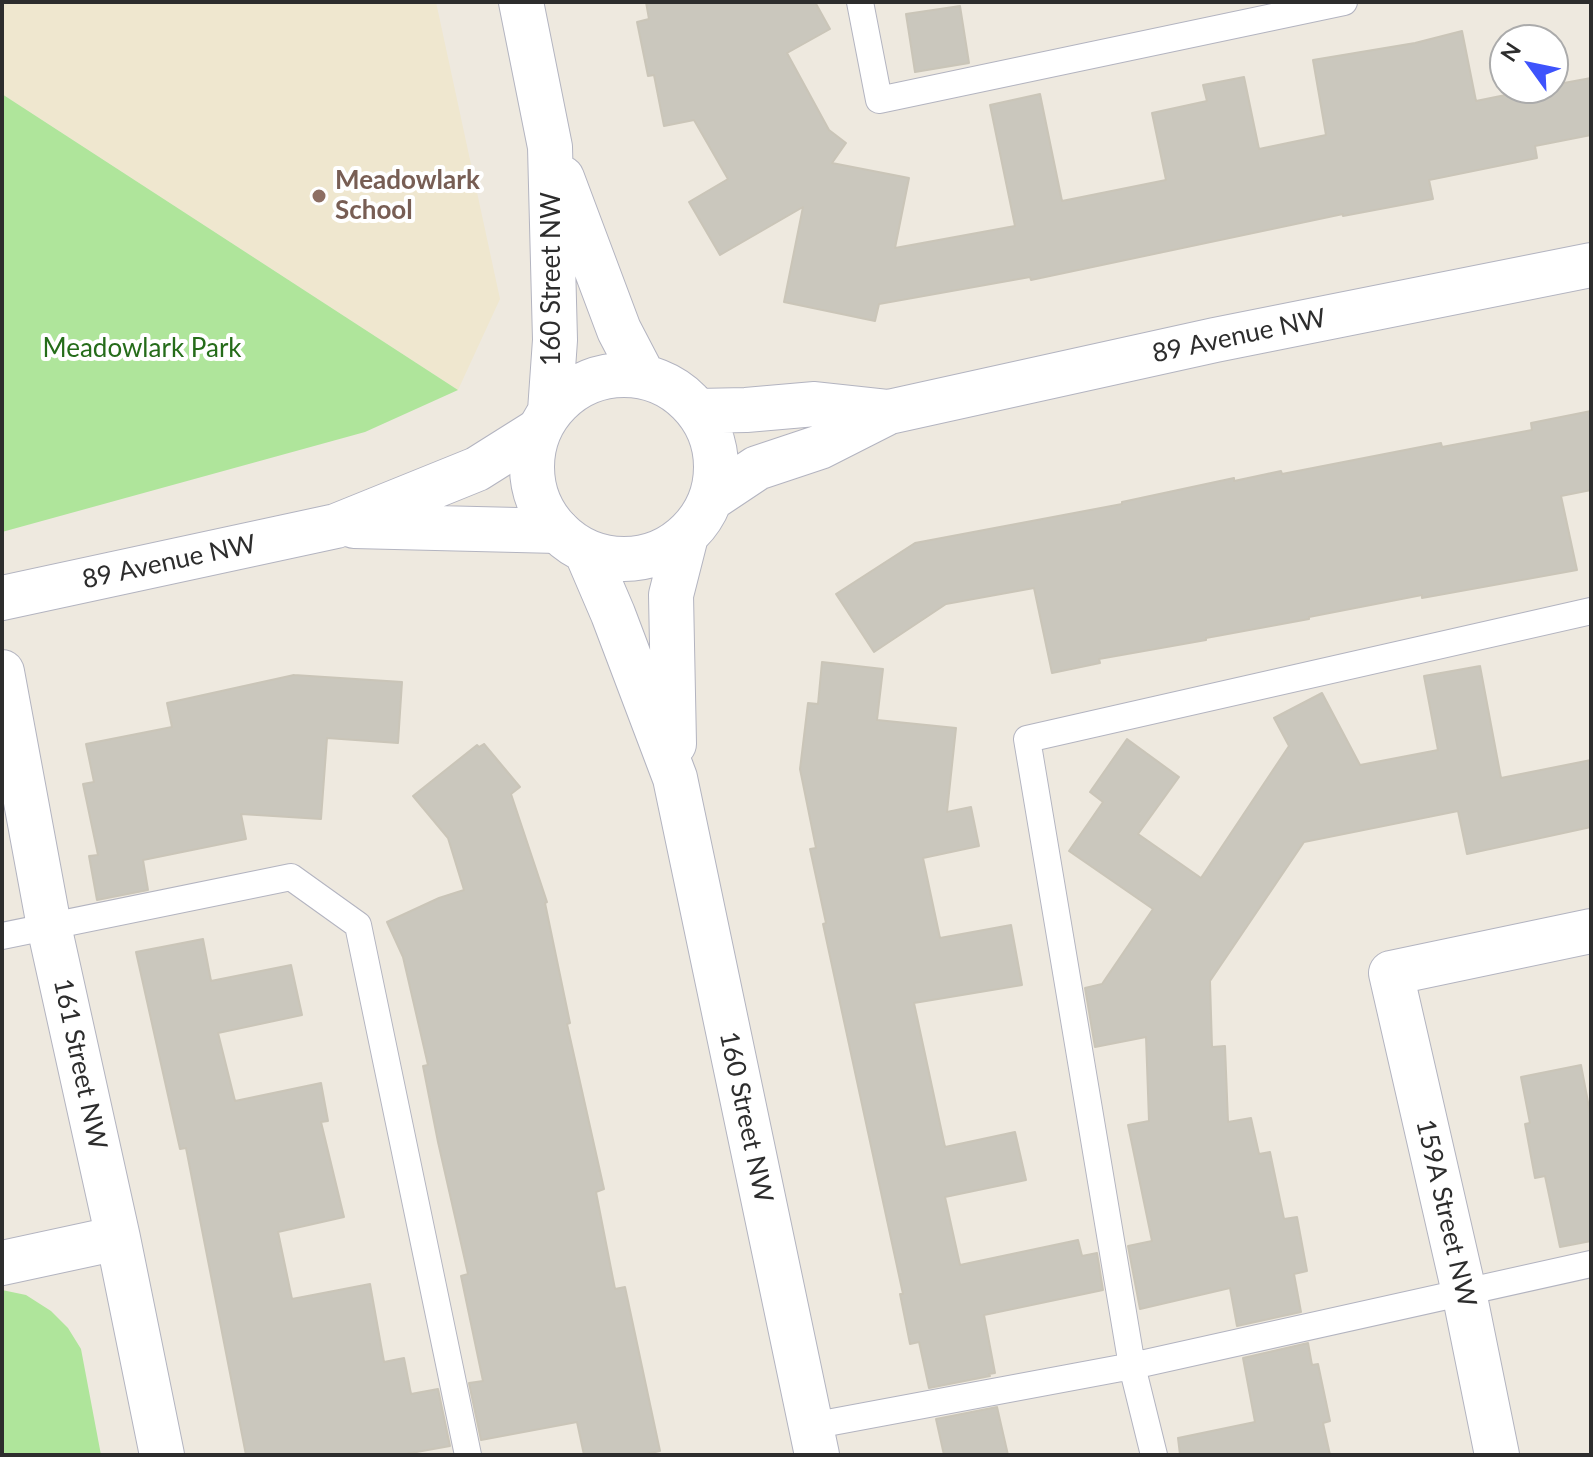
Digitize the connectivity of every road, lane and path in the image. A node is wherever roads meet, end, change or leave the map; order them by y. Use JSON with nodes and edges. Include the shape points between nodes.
{"nodes":[{"id":1,"x":521,"y":2,"type":"edge"},
{"id":2,"x":860,"y":2,"type":"edge"},
{"id":3,"x":1344,"y":2,"type":"edge"},
{"id":4,"x":550,"y":147,"type":"junction"},
{"id":5,"x":1591,"y":265,"type":"edge"},
{"id":6,"x":643,"y":376,"type":"junction"},
{"id":7,"x":698,"y":411,"type":"junction"},
{"id":8,"x":889,"y":412,"type":"junction"},
{"id":9,"x":545,"y":421,"type":"junction"},
{"id":10,"x":712,"y":498,"type":"junction"},
{"id":11,"x":336,"y":526,"type":"junction"},
{"id":12,"x":686,"y":536,"type":"junction"},
{"id":13,"x":572,"y":541,"type":"junction"},
{"id":14,"x":2,"y":598,"type":"edge"},
{"id":15,"x":1591,"y":611,"type":"edge"},
{"id":16,"x":2,"y":672,"type":"edge"},
{"id":17,"x":675,"y":778,"type":"junction"},
{"id":18,"x":49,"y":926,"type":"junction"},
{"id":19,"x":1591,"y":931,"type":"edge"},
{"id":20,"x":2,"y":936,"type":"edge"},
{"id":21,"x":118,"y":1238,"type":"junction"},
{"id":22,"x":2,"y":1263,"type":"edge"},
{"id":23,"x":1591,"y":1264,"type":"edge"},
{"id":24,"x":1464,"y":1292,"type":"junction"},
{"id":25,"x":1132,"y":1366,"type":"junction"},
{"id":26,"x":814,"y":1440,"type":"edge"},
{"id":27,"x":162,"y":1455,"type":"edge"},
{"id":28,"x":468,"y":1455,"type":"edge"},
{"id":29,"x":1154,"y":1455,"type":"edge"},
{"id":30,"x":1497,"y":1455,"type":"edge"}],
"edges":[{"from":1,"to":4,"type":"street","name":"160 Street NW"},
{"from":2,"to":3,"type":"lane","via":[[879,100]]},
{"from":4,"to":6,"type":"street","name":"160 Street NW","via":[[619,330]]},
{"from":4,"to":9,"type":"street","name":"160 Street NW","via":[[555,340]]},
{"from":5,"to":8,"type":"street","name":"89 Avenue NW"},
{"from":6,"to":7,"type":"street","via":[[669,386]]},
{"from":6,"to":9,"type":"street","via":[[615,374],[589,381],[565,396]]},
{"from":7,"to":8,"type":"street","name":"89 Avenue NW","via":[[815,404]]},
{"from":7,"to":10,"type":"street","via":[[715,452]]},
{"from":8,"to":10,"type":"street","name":"89 Avenue NW","via":[[820,447],[757,468]]},
{"from":9,"to":11,"type":"street","name":"89 Avenue NW","via":[[477,469]]},
{"from":9,"to":13,"type":"street","via":[[532,457],[533,484],[542,509]]},
{"from":10,"to":12,"type":"street"},
{"from":11,"to":13,"type":"street","name":"89 Avenue NW"},
{"from":11,"to":14,"type":"street","name":"89 Avenue NW"},
{"from":12,"to":13,"type":"street","via":[[638,558],[612,559]]},
{"from":12,"to":17,"type":"street","name":"160 Street NW","via":[[671,595]]},
{"from":13,"to":17,"type":"street","name":"160 Street NW","via":[[613,614]]},
{"from":15,"to":25,"type":"lane","via":[[1027,739]]},
{"from":16,"to":18,"type":"street","name":"161 Street NW"},
{"from":17,"to":26,"type":"street","name":"160 Street NW"},
{"from":18,"to":20,"type":"lane"},
{"from":18,"to":21,"type":"street","name":"161 Street NW"},
{"from":18,"to":28,"type":"lane","via":[[291,877],[358,925]]},
{"from":19,"to":24,"type":"street","name":"159A Street NW","via":[[1391,973]]},
{"from":21,"to":22,"type":"street"},
{"from":21,"to":27,"type":"street","name":"161 Street NW"},
{"from":23,"to":24,"type":"lane"},
{"from":24,"to":25,"type":"lane"},
{"from":24,"to":30,"type":"street","name":"159A Street NW"},
{"from":25,"to":26,"type":"lane"},
{"from":25,"to":29,"type":"lane"}]}
